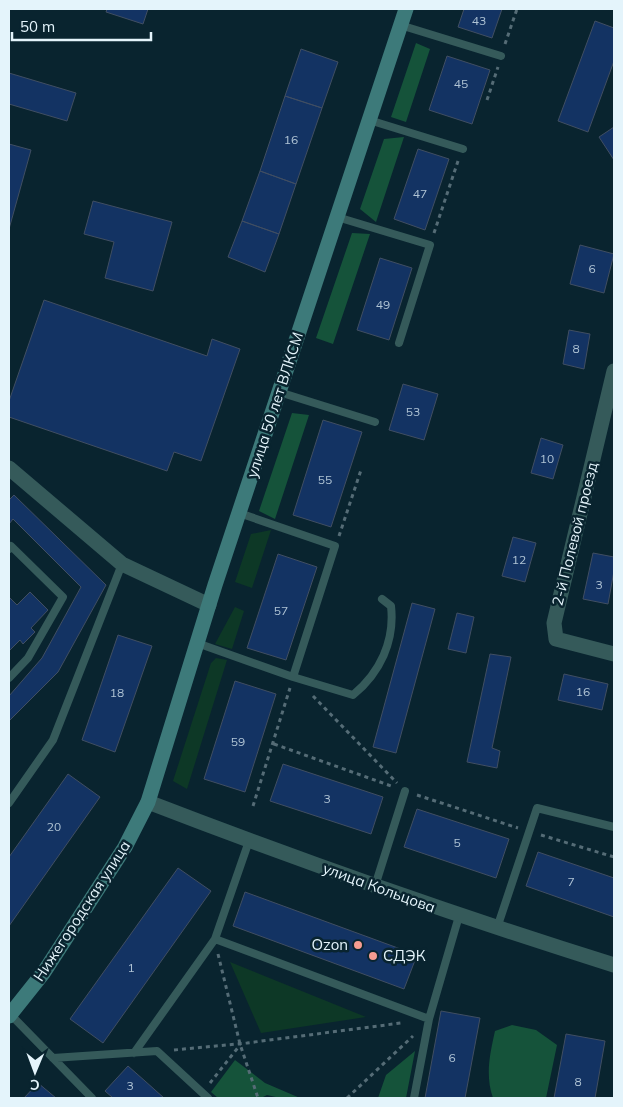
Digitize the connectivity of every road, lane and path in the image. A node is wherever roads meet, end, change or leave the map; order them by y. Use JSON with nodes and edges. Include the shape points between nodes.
{"nodes":[{"id":1,"x":406,"y":9,"type":"edge"},
{"id":2,"x":400,"y":25,"type":"junction"},
{"id":3,"x":501,"y":56,"type":"dead end"},
{"id":4,"x":369,"y":120,"type":"junction"},
{"id":5,"x":463,"y":149,"type":"joint"},
{"id":6,"x":337,"y":217,"type":"junction"},
{"id":7,"x":430,"y":245,"type":"junction"},
{"id":8,"x":399,"y":343,"type":"dead end"},
{"id":9,"x":614,"y":371,"type":"edge"},
{"id":10,"x":279,"y":392,"type":"junction"},
{"id":11,"x":375,"y":422,"type":"dead end"},
{"id":12,"x":9,"y":468,"type":"edge"},
{"id":13,"x":361,"y":470,"type":"dead end"},
{"id":14,"x":239,"y":513,"type":"junction"},
{"id":15,"x":335,"y":546,"type":"junction"},
{"id":16,"x":9,"y":549,"type":"edge"},
{"id":17,"x":122,"y":564,"type":"junction"},
{"id":18,"x":382,"y":599,"type":"dead end"},
{"id":19,"x":209,"y":605,"type":"junction"},
{"id":20,"x":197,"y":643,"type":"junction"},
{"id":21,"x":614,"y":654,"type":"edge"},
{"id":22,"x":293,"y":677,"type":"junction"},
{"id":23,"x":9,"y":678,"type":"edge"},
{"id":24,"x":274,"y":744,"type":"junction"},
{"id":25,"x":405,"y":791,"type":"junction"},
{"id":26,"x":148,"y":802,"type":"junction"},
{"id":27,"x":9,"y":803,"type":"edge"},
{"id":28,"x":254,"y":806,"type":"dead end"},
{"id":29,"x":614,"y":827,"type":"edge"},
{"id":30,"x":529,"y":831,"type":"junction"},
{"id":31,"x":249,"y":841,"type":"junction"},
{"id":32,"x":614,"y":857,"type":"edge"},
{"id":33,"x":375,"y":886,"type":"junction"},
{"id":34,"x":459,"y":916,"type":"junction"},
{"id":35,"x":498,"y":928,"type":"junction"},
{"id":36,"x":215,"y":939,"type":"junction"},
{"id":37,"x":614,"y":965,"type":"edge"},
{"id":38,"x":10,"y":1015,"type":"edge"},
{"id":39,"x":429,"y":1020,"type":"junction"},
{"id":40,"x":240,"y":1044,"type":"junction"},
{"id":41,"x":157,"y":1051,"type":"junction"},
{"id":42,"x":134,"y":1053,"type":"junction"},
{"id":43,"x":53,"y":1058,"type":"junction"},
{"id":44,"x":202,"y":1092,"type":"junction"},
{"id":45,"x":92,"y":1098,"type":"edge"},
{"id":46,"x":208,"y":1098,"type":"edge"},
{"id":47,"x":258,"y":1098,"type":"edge"},
{"id":48,"x":347,"y":1098,"type":"edge"},
{"id":49,"x":414,"y":1098,"type":"edge"}],
"edges":[{"from":1,"to":2,"type":"street","name":"улица 50 лет ВЛКСМ"},
{"from":2,"to":3,"type":"lane"},
{"from":2,"to":4,"type":"street","name":"улица 50 лет ВЛКСМ"},
{"from":4,"to":5,"type":"lane"},
{"from":4,"to":6,"type":"street","name":"улица 50 лет ВЛКСМ"},
{"from":5,"to":7,"type":"path"},
{"from":6,"to":7,"type":"lane"},
{"from":6,"to":10,"type":"street","name":"улица 50 лет ВЛКСМ"},
{"from":7,"to":8,"type":"lane"},
{"from":9,"to":21,"type":"street","name":"2-й Полевой проезд","via":[[554,623],[556,639]]},
{"from":10,"to":11,"type":"lane"},
{"from":10,"to":14,"type":"street","name":"улица 50 лет ВЛКСМ"},
{"from":12,"to":17,"type":"street"},
{"from":13,"to":15,"type":"path"},
{"from":14,"to":15,"type":"lane"},
{"from":14,"to":19,"type":"street","name":"улица 50 лет ВЛКСМ"},
{"from":15,"to":22,"type":"lane"},
{"from":16,"to":23,"type":"lane","via":[[11,546],[63,597],[28,658]]},
{"from":17,"to":19,"type":"street"},
{"from":17,"to":27,"type":"lane","via":[[53,740]]},
{"from":18,"to":22,"type":"lane","via":[[391,606],[393,623],[379,666],[368,682],[353,694]]},
{"from":19,"to":20,"type":"street","name":"улица 50 лет ВЛКСМ"},
{"from":20,"to":22,"type":"lane"},
{"from":20,"to":26,"type":"street","name":"улица 50 лет ВЛКСМ"},
{"from":22,"to":24,"type":"path"},
{"from":22,"to":25,"type":"path"},
{"from":24,"to":25,"type":"path"},
{"from":24,"to":28,"type":"path"},
{"from":25,"to":30,"type":"path"},
{"from":25,"to":33,"type":"lane"},
{"from":26,"to":31,"type":"street","name":"улица Кольцова"},
{"from":26,"to":38,"type":"street","name":"Нижегородская улица","via":[[125,847],[44,972]]},
{"from":29,"to":30,"type":"lane","via":[[537,808]]},
{"from":30,"to":32,"type":"path"},
{"from":30,"to":35,"type":"lane"},
{"from":31,"to":33,"type":"street","name":"улица Кольцова"},
{"from":31,"to":36,"type":"lane"},
{"from":33,"to":34,"type":"street","name":"улица Кольцова"},
{"from":34,"to":35,"type":"street","name":"улица Кольцова"},
{"from":34,"to":39,"type":"lane"},
{"from":35,"to":37,"type":"street","name":"улица Кольцова"},
{"from":36,"to":39,"type":"lane"},
{"from":36,"to":40,"type":"path"},
{"from":36,"to":42,"type":"lane"},
{"from":38,"to":43,"type":"lane"},
{"from":39,"to":40,"type":"path"},
{"from":39,"to":48,"type":"path"},
{"from":39,"to":49,"type":"lane"},
{"from":40,"to":41,"type":"path"},
{"from":40,"to":44,"type":"path"},
{"from":40,"to":47,"type":"path"},
{"from":41,"to":42,"type":"lane"},
{"from":41,"to":44,"type":"lane"},
{"from":42,"to":43,"type":"lane"},
{"from":43,"to":45,"type":"lane"},
{"from":44,"to":46,"type":"lane"}]}
